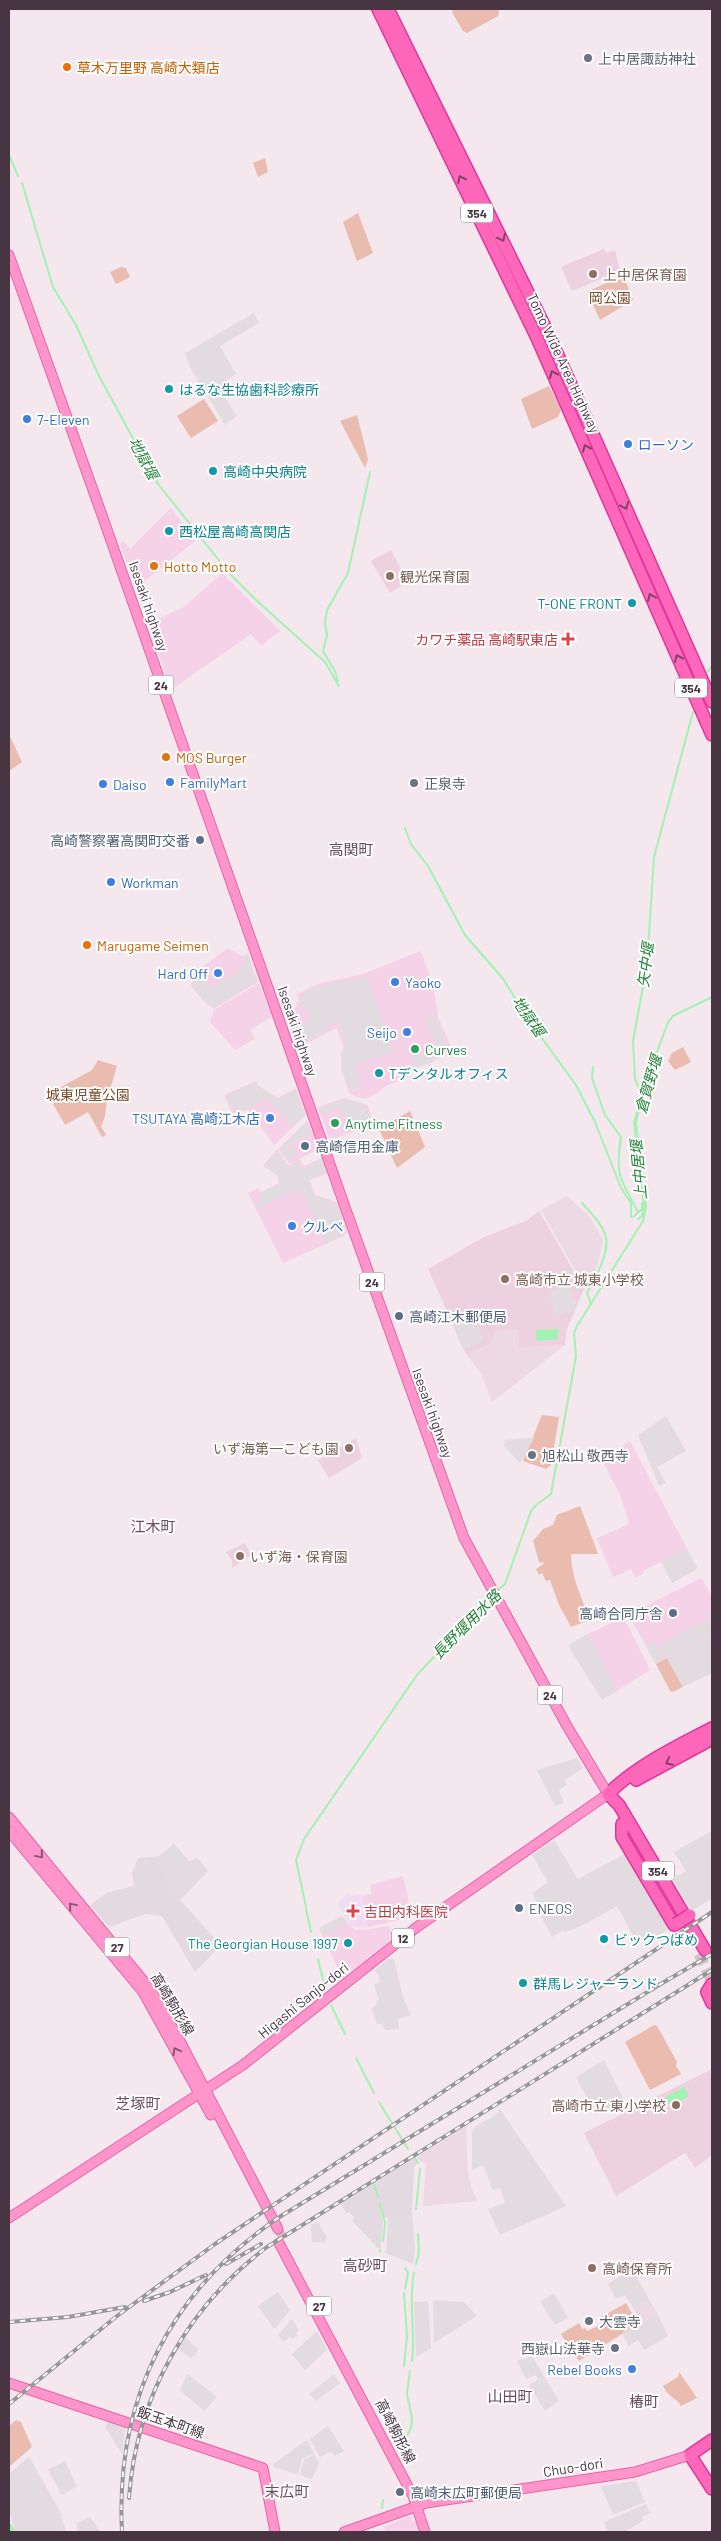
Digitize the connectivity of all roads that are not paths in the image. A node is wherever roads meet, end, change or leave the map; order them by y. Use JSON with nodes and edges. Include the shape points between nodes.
{"nodes":[{"id":1,"x":378,"y":9,"type":"edge"},
{"id":2,"x":388,"y":9,"type":"edge"},
{"id":3,"x":9,"y":255,"type":"edge"},
{"id":4,"x":712,"y":702,"type":"edge"},
{"id":5,"x":712,"y":735,"type":"edge"},
{"id":6,"x":712,"y":1728,"type":"edge"},
{"id":7,"x":712,"y":1739,"type":"edge"},
{"id":8,"x":608,"y":1794,"type":"junction"},
{"id":9,"x":9,"y":1818,"type":"edge"},
{"id":10,"x":625,"y":1822,"type":"junction"},
{"id":11,"x":9,"y":1831,"type":"edge"},
{"id":12,"x":702,"y":1952,"type":"tunnel mouth"},
{"id":13,"x":712,"y":1984,"type":"edge"},
{"id":14,"x":712,"y":2003,"type":"edge"},
{"id":15,"x":203,"y":2092,"type":"junction"},
{"id":16,"x":9,"y":2218,"type":"edge"},
{"id":17,"x":275,"y":2230,"type":"tunnel mouth"},
{"id":18,"x":281,"y":2241,"type":"tunnel mouth"},
{"id":19,"x":9,"y":2383,"type":"edge"},
{"id":20,"x":712,"y":2440,"type":"edge"},
{"id":21,"x":690,"y":2455,"type":"junction"},
{"id":22,"x":712,"y":2489,"type":"edge"},
{"id":23,"x":418,"y":2505,"type":"junction"},
{"id":24,"x":276,"y":2532,"type":"edge"},
{"id":25,"x":344,"y":2532,"type":"edge"},
{"id":26,"x":425,"y":2532,"type":"edge"}],
"edges":[{"from":5,"to":1,"type":"highway","name":"Tomo Wide Area Highway","number":"354","one_way":true,"via":[[537,338]]},
{"from":2,"to":4,"type":"highway","name":"Tomo Wide Area Highway","number":"354","one_way":true,"via":[[548,333]]},
{"from":3,"to":8,"type":"main road","name":"Isesaki highway","number":"24","via":[[464,1538]]},
{"from":6,"to":8,"type":"highway","name":"Higashi Sanjo-dori","via":[[652,1761]]},
{"from":7,"to":8,"type":"highway","name":"Higashi Sanjo-dori","one_way":true},
{"from":8,"to":10,"type":"highway","number":"354","via":[[619,1805]]},
{"from":8,"to":15,"type":"main road","name":"Higashi Sanjo-dori","number":"12","via":[[417,1927],[272,2044]]},
{"from":9,"to":15,"type":"main road","name":"高崎駒形線","number":"27","one_way":true,"via":[[142,1978],[159,2003]]},
{"from":10,"to":10,"type":"highway","bridge":true,"via":[[622,1837],[674,1925],[690,1915],[636,1824]]},
{"from":10,"to":12,"type":"highway","number":"354"},
{"from":15,"to":11,"type":"main road","name":"高崎駒形線","number":"27","one_way":true,"via":[[143,1992]]},
{"from":13,"to":14,"type":"highway","via":[[707,1992]]},
{"from":15,"to":16,"type":"main road","name":"Higashi Sanjo-dori","number":"12"},
{"from":15,"to":17,"type":"main road","name":"高崎駒形線","number":"27"},
{"from":18,"to":23,"type":"main road","name":"高崎駒形線","number":"27"},
{"from":19,"to":24,"type":"main road","name":"飯玉本町線","via":[[263,2468]]},
{"from":20,"to":21,"type":"highway"},
{"from":21,"to":22,"type":"highway"},
{"from":21,"to":23,"type":"main road","name":"Chuo-dori","via":[[635,2472]]},
{"from":23,"to":25,"type":"main road","name":"Chuo-dori"},
{"from":23,"to":26,"type":"main road","name":"高崎駒形線","number":"27"}]}
